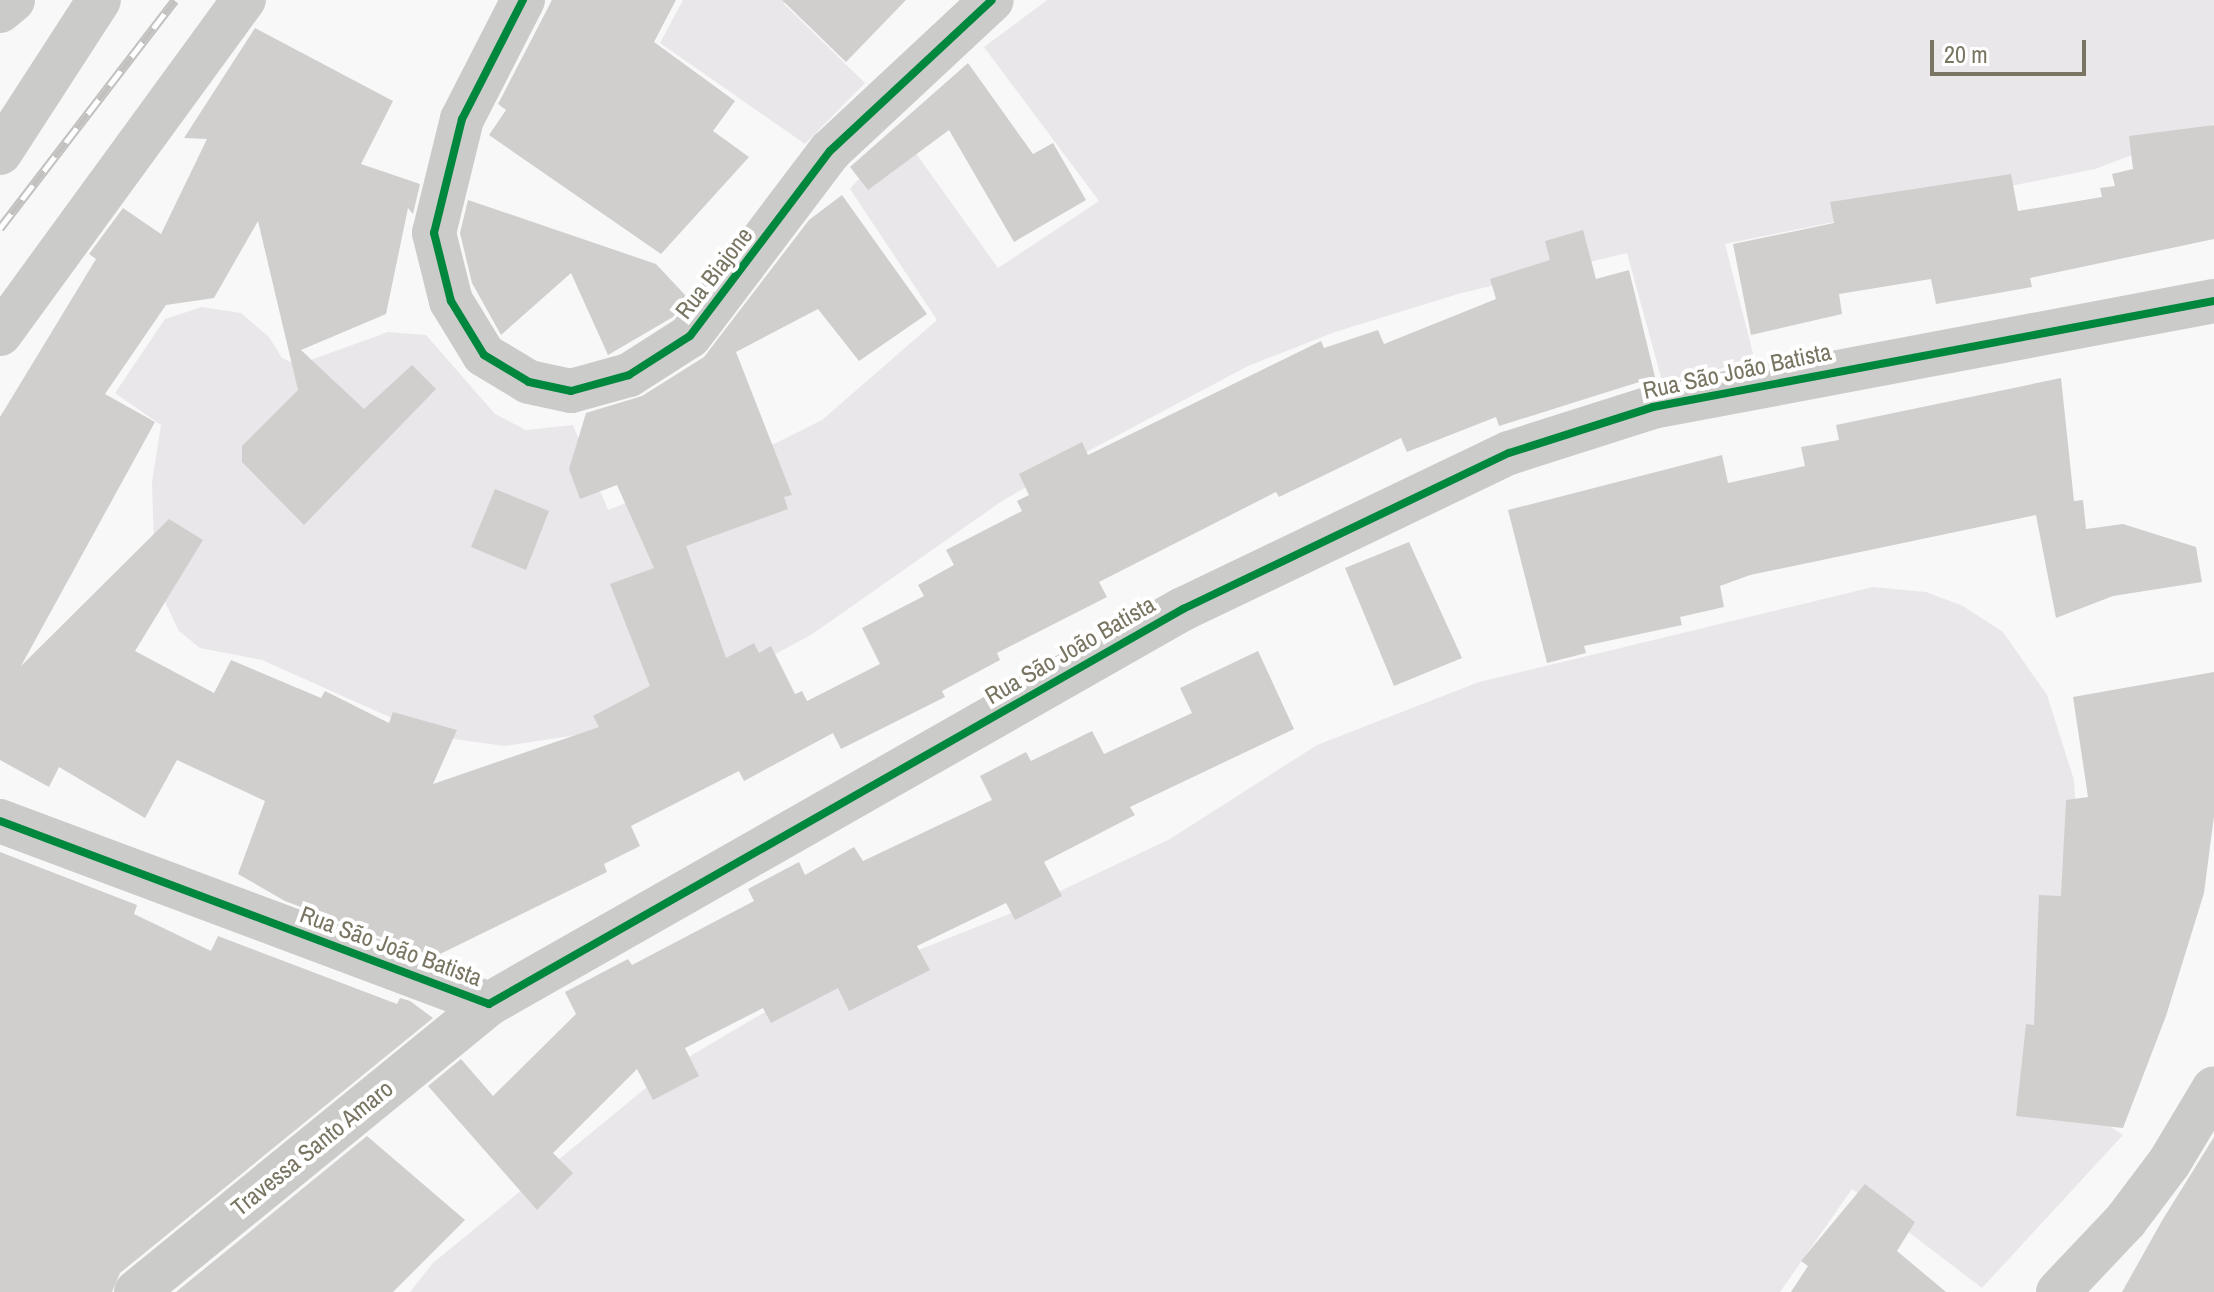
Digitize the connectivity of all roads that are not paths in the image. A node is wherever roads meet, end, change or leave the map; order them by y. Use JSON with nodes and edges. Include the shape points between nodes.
{"nodes":[{"id":1,"x":13,"y":0,"type":"edge"},
{"id":2,"x":99,"y":0,"type":"edge"},
{"id":3,"x":244,"y":0,"type":"edge"},
{"id":4,"x":523,"y":0,"type":"edge"},
{"id":5,"x":992,"y":0,"type":"edge"},
{"id":6,"x":0,"y":11,"type":"edge"},
{"id":7,"x":0,"y":153,"type":"edge"},
{"id":8,"x":2214,"y":301,"type":"edge"},
{"id":9,"x":0,"y":334,"type":"edge"},
{"id":10,"x":0,"y":821,"type":"edge"},
{"id":11,"x":489,"y":1004,"type":"junction"},
{"id":12,"x":2214,"y":1088,"type":"edge"},
{"id":13,"x":136,"y":1292,"type":"edge"},
{"id":14,"x":2058,"y":1292,"type":"edge"}],
"edges":[{"from":1,"to":6,"type":"street"},
{"from":2,"to":7,"type":"street"},
{"from":3,"to":9,"type":"street"},
{"from":4,"to":5,"type":"street","name":"Rua Biajone","via":[[462,119],[434,233],[451,301],[484,355],[529,382],[571,391],[620,379],[690,336],[830,151]]},
{"from":8,"to":11,"type":"street","name":"Rua São João Batista","via":[[1653,407],[1509,453],[1183,609]]},
{"from":10,"to":11,"type":"street","name":"Rua São João Batista"},
{"from":11,"to":13,"type":"street","name":"Travessa Santo Amaro"},
{"from":12,"to":14,"type":"street","via":[[2169,1163],[2126,1220]]}]}
